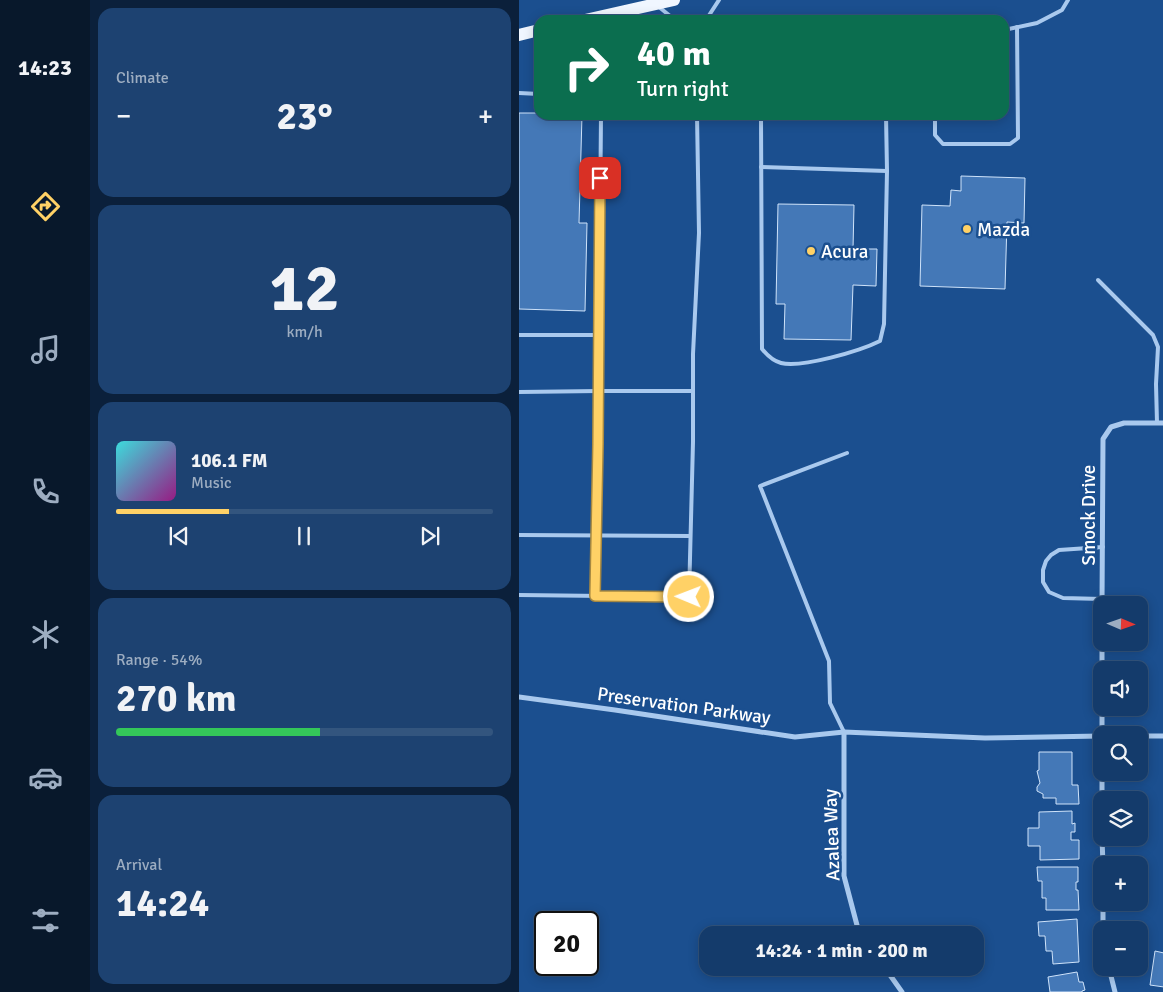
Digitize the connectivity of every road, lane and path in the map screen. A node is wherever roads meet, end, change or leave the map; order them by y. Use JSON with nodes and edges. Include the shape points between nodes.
{"nodes":[{"id":1,"x":674,"y":0,"type":"edge"},
{"id":2,"x":719,"y":0,"type":"edge"},
{"id":3,"x":1068,"y":0,"type":"edge"},
{"id":4,"x":655,"y":4,"type":"junction"},
{"id":5,"x":607,"y":15,"type":"edge"},
{"id":6,"x":669,"y":15,"type":"edge"},
{"id":7,"x":709,"y":15,"type":"edge"},
{"id":8,"x":1017,"y":28,"type":"junction"},
{"id":9,"x":1009,"y":29,"type":"edge"},
{"id":10,"x":534,"y":31,"type":"edge"},
{"id":11,"x":519,"y":35,"type":"edge"},
{"id":12,"x":519,"y":92,"type":"edge"},
{"id":13,"x":534,"y":94,"type":"edge"},
{"id":14,"x":601,"y":120,"type":"edge"},
{"id":15,"x":697,"y":120,"type":"edge"},
{"id":16,"x":761,"y":120,"type":"edge"},
{"id":17,"x":886,"y":120,"type":"edge"},
{"id":18,"x":935,"y":120,"type":"edge"},
{"id":19,"x":761,"y":167,"type":"junction"},
{"id":20,"x":887,"y":171,"type":"junction"},
{"id":21,"x":1098,"y":280,"type":"dead end"},
{"id":22,"x":519,"y":335,"type":"edge"},
{"id":23,"x":599,"y":335,"type":"junction"},
{"id":24,"x":599,"y":391,"type":"junction"},
{"id":25,"x":693,"y":391,"type":"junction"},
{"id":26,"x":519,"y":392,"type":"edge"},
{"id":27,"x":1157,"y":423,"type":"junction"},
{"id":28,"x":1163,"y":423,"type":"edge"},
{"id":29,"x":847,"y":453,"type":"dead end"},
{"id":30,"x":519,"y":535,"type":"edge"},
{"id":31,"x":597,"y":535,"type":"junction"},
{"id":32,"x":690,"y":536,"type":"junction"},
{"id":33,"x":1103,"y":547,"type":"junction"},
{"id":34,"x":519,"y":595,"type":"edge"},
{"id":35,"x":595,"y":596,"type":"junction"},
{"id":36,"x":1102,"y":596,"type":"edge"},
{"id":37,"x":1093,"y":601,"type":"edge"},
{"id":38,"x":519,"y":697,"type":"edge"},
{"id":39,"x":844,"y":732,"type":"junction"},
{"id":40,"x":1093,"y":735,"type":"edge"},
{"id":41,"x":1148,"y":736,"type":"edge"},
{"id":42,"x":1163,"y":736,"type":"edge"},
{"id":43,"x":857,"y":926,"type":"edge"},
{"id":44,"x":891,"y":976,"type":"edge"},
{"id":45,"x":1111,"y":976,"type":"edge"},
{"id":46,"x":902,"y":992,"type":"edge"},
{"id":47,"x":1115,"y":992,"type":"edge"}],
"edges":[{"from":1,"to":4,"type":"main road"},
{"from":2,"to":7,"type":"lane"},
{"from":3,"to":8,"type":"lane","via":[[1062,10],[1037,24]]},
{"from":4,"to":5,"type":"main road"},
{"from":4,"to":6,"type":"lane"},
{"from":8,"to":9,"type":"lane"},
{"from":8,"to":18,"type":"lane","via":[[1018,138],[1010,144],[943,144],[935,135]]},
{"from":10,"to":11,"type":"main road"},
{"from":12,"to":13,"type":"lane"},
{"from":14,"to":23,"type":"lane"},
{"from":15,"to":25,"type":"lane","via":[[699,233]]},
{"from":16,"to":19,"type":"lane"},
{"from":17,"to":20,"type":"lane"},
{"from":19,"to":20,"type":"lane"},
{"from":19,"to":20,"type":"lane","via":[[762,349],[778,362],[790,364],[869,347],[880,341],[884,324]]},
{"from":21,"to":27,"type":"lane","via":[[1153,335],[1158,347],[1155,384]]},
{"from":22,"to":23,"type":"lane"},
{"from":23,"to":24,"type":"lane"},
{"from":24,"to":25,"type":"lane"},
{"from":24,"to":26,"type":"lane"},
{"from":24,"to":31,"type":"lane"},
{"from":25,"to":32,"type":"lane"},
{"from":27,"to":28,"type":"street"},
{"from":27,"to":33,"type":"street","name":"Smock Drive","via":[[1125,423],[1111,427],[1103,439]]},
{"from":29,"to":39,"type":"lane","via":[[760,486],[829,661],[830,703]]},
{"from":30,"to":31,"type":"lane"},
{"from":31,"to":32,"type":"lane"},
{"from":31,"to":35,"type":"lane"},
{"from":32,"to":35,"type":"lane","via":[[689,597]]},
{"from":33,"to":36,"type":"street","name":"Smock Drive"},
{"from":33,"to":37,"type":"lane","via":[[1059,550],[1046,561],[1043,570],[1043,582],[1049,592],[1063,598]]},
{"from":34,"to":35,"type":"lane"},
{"from":38,"to":39,"type":"street","name":"Preservation Parkway","via":[[795,737]]},
{"from":39,"to":40,"type":"street","name":"Preservation Parkway","via":[[985,738]]},
{"from":39,"to":43,"type":"street","name":"Azalea Way","via":[[844,876]]},
{"from":41,"to":42,"type":"street"},
{"from":44,"to":46,"type":"street"},
{"from":45,"to":47,"type":"street"}]}
